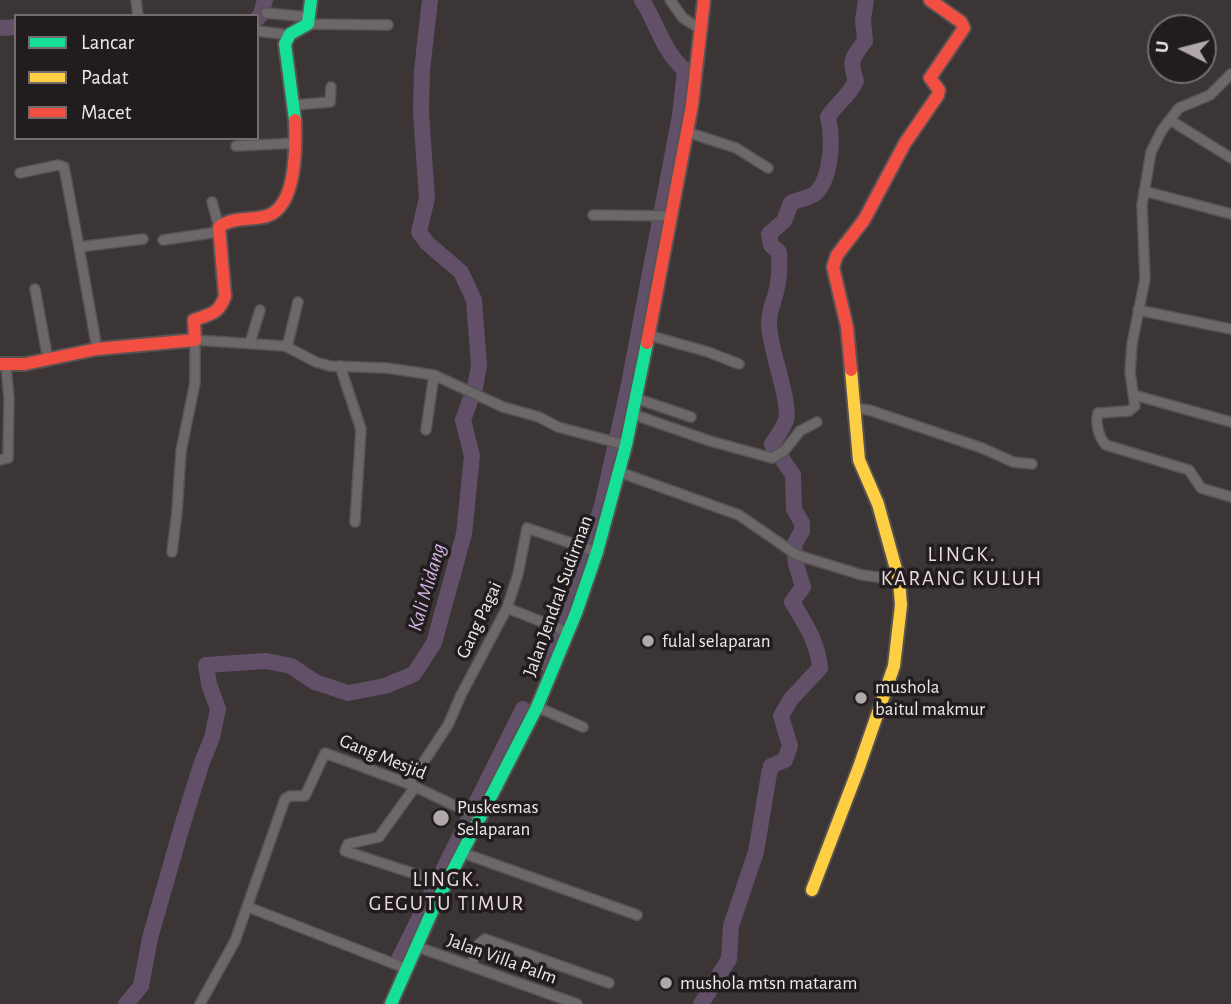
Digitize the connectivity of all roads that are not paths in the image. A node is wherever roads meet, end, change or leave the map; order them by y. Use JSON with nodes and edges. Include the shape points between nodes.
{"nodes":[{"id":1,"x":311,"y":0,"type":"edge"},
{"id":2,"x":670,"y":0,"type":"edge"},
{"id":3,"x":704,"y":0,"type":"edge"},
{"id":4,"x":930,"y":0,"type":"edge"},
{"id":5,"x":265,"y":13,"type":"dead end"},
{"id":6,"x":309,"y":20,"type":"junction"},
{"id":7,"x":388,"y":25,"type":"dead end"},
{"id":8,"x":700,"y":29,"type":"junction"},
{"id":9,"x":259,"y":31,"type":"edge"},
{"id":10,"x":288,"y":37,"type":"junction"},
{"id":11,"x":1231,"y":74,"type":"edge"},
{"id":12,"x":331,"y":86,"type":"dead end"},
{"id":13,"x":295,"y":105,"type":"junction"},
{"id":14,"x":1170,"y":120,"type":"junction"},
{"id":15,"x":687,"y":132,"type":"junction"},
{"id":16,"x":296,"y":143,"type":"junction"},
{"id":17,"x":236,"y":146,"type":"dead end"},
{"id":18,"x":1231,"y":158,"type":"edge"},
{"id":19,"x":768,"y":168,"type":"dead end"},
{"id":20,"x":20,"y":173,"type":"dead end"},
{"id":21,"x":1144,"y":191,"type":"junction"},
{"id":22,"x":212,"y":202,"type":"dead end"},
{"id":23,"x":1231,"y":214,"type":"edge"},
{"id":24,"x":593,"y":215,"type":"dead end"},
{"id":25,"x":664,"y":216,"type":"junction"},
{"id":26,"x":218,"y":229,"type":"junction"},
{"id":27,"x":143,"y":239,"type":"dead end"},
{"id":28,"x":163,"y":240,"type":"dead end"},
{"id":29,"x":79,"y":247,"type":"junction"},
{"id":30,"x":35,"y":289,"type":"dead end"},
{"id":31,"x":298,"y":302,"type":"dead end"},
{"id":32,"x":260,"y":310,"type":"dead end"},
{"id":33,"x":1138,"y":310,"type":"junction"},
{"id":34,"x":1231,"y":329,"type":"edge"},
{"id":35,"x":648,"y":335,"type":"junction"},
{"id":36,"x":195,"y":340,"type":"junction"},
{"id":37,"x":250,"y":343,"type":"junction"},
{"id":38,"x":287,"y":347,"type":"junction"},
{"id":39,"x":97,"y":349,"type":"junction"},
{"id":40,"x":48,"y":360,"type":"junction"},
{"id":41,"x":3,"y":364,"type":"edge"},
{"id":42,"x":738,"y":364,"type":"dead end"},
{"id":43,"x":340,"y":366,"type":"junction"},
{"id":44,"x":434,"y":375,"type":"junction"},
{"id":45,"x":1134,"y":395,"type":"junction"},
{"id":46,"x":635,"y":398,"type":"junction"},
{"id":47,"x":854,"y":408,"type":"junction"},
{"id":48,"x":632,"y":414,"type":"junction"},
{"id":49,"x":691,"y":417,"type":"dead end"},
{"id":50,"x":817,"y":422,"type":"dead end"},
{"id":51,"x":1231,"y":422,"type":"edge"},
{"id":52,"x":426,"y":430,"type":"dead end"},
{"id":53,"x":618,"y":443,"type":"junction"},
{"id":54,"x":0,"y":460,"type":"edge"},
{"id":55,"x":1032,"y":464,"type":"dead end"},
{"id":56,"x":619,"y":472,"type":"junction"},
{"id":57,"x":1231,"y":497,"type":"edge"},
{"id":58,"x":355,"y":522,"type":"dead end"},
{"id":59,"x":590,"y":549,"type":"junction"},
{"id":60,"x":172,"y":552,"type":"dead end"},
{"id":61,"x":899,"y":580,"type":"junction"},
{"id":62,"x":507,"y":608,"type":"junction"},
{"id":63,"x":562,"y":629,"type":"junction"},
{"id":64,"x":537,"y":707,"type":"junction"},
{"id":65,"x":583,"y":727,"type":"dead end"},
{"id":66,"x":412,"y":786,"type":"junction"},
{"id":67,"x":481,"y":818,"type":"junction"},
{"id":68,"x":463,"y":853,"type":"junction"},
{"id":69,"x":446,"y":884,"type":"junction"},
{"id":70,"x":812,"y":890,"type":"dead end"},
{"id":71,"x":248,"y":907,"type":"junction"},
{"id":72,"x":637,"y":915,"type":"dead end"},
{"id":73,"x":415,"y":946,"type":"junction"},
{"id":74,"x":471,"y":966,"type":"junction"},
{"id":75,"x":405,"y":968,"type":"junction"},
{"id":76,"x":609,"y":983,"type":"dead end"},
{"id":77,"x":200,"y":1004,"type":"edge"},
{"id":78,"x":391,"y":1004,"type":"edge"},
{"id":79,"x":577,"y":1004,"type":"edge"}],
"edges":[{"from":1,"to":6,"type":"main road"},
{"from":2,"to":8,"type":"street","via":[[683,18]]},
{"from":3,"to":8,"type":"main road","name":"Jalan Jendral Sudirman"},
{"from":4,"to":47,"type":"main road","via":[[964,28],[930,78],[939,94],[833,267],[846,317]]},
{"from":5,"to":6,"type":"street"},
{"from":6,"to":7,"type":"street"},
{"from":6,"to":10,"type":"main road"},
{"from":8,"to":15,"type":"main road","name":"Jalan Jendral Sudirman"},
{"from":9,"to":10,"type":"street"},
{"from":10,"to":13,"type":"main road"},
{"from":11,"to":14,"type":"street","via":[[1209,96],[1185,104]]},
{"from":12,"to":13,"type":"street","via":[[330,102]]},
{"from":13,"to":16,"type":"main road"},
{"from":14,"to":18,"type":"street"},
{"from":14,"to":21,"type":"street","via":[[1151,152]]},
{"from":15,"to":19,"type":"street","via":[[736,148]]},
{"from":15,"to":25,"type":"main road","name":"Jalan Jendral Sudirman"},
{"from":16,"to":17,"type":"street"},
{"from":16,"to":26,"type":"main road","via":[[288,193],[279,209],[265,217],[225,222]]},
{"from":20,"to":29,"type":"street","via":[[64,166]]},
{"from":21,"to":23,"type":"street"},
{"from":21,"to":33,"type":"street","via":[[1145,279]]},
{"from":22,"to":26,"type":"street"},
{"from":24,"to":25,"type":"street"},
{"from":25,"to":35,"type":"main road","name":"Jalan Jendral Sudirman"},
{"from":26,"to":28,"type":"street"},
{"from":26,"to":36,"type":"main road","via":[[224,299],[218,311],[194,320]]},
{"from":27,"to":29,"type":"street"},
{"from":29,"to":39,"type":"street"},
{"from":30,"to":40,"type":"street"},
{"from":31,"to":38,"type":"street"},
{"from":32,"to":37,"type":"street"},
{"from":33,"to":34,"type":"street"},
{"from":33,"to":45,"type":"street","via":[[1130,372]]},
{"from":35,"to":42,"type":"street"},
{"from":35,"to":46,"type":"main road","name":"Jalan Jendral Sudirman"},
{"from":36,"to":37,"type":"street"},
{"from":36,"to":39,"type":"main road"},
{"from":36,"to":60,"type":"street","via":[[195,383],[181,451]]},
{"from":37,"to":38,"type":"street"},
{"from":38,"to":43,"type":"street","via":[[316,362]]},
{"from":39,"to":40,"type":"main road"},
{"from":40,"to":41,"type":"main road"},
{"from":41,"to":54,"type":"street","via":[[10,445],[8,458]]},
{"from":43,"to":44,"type":"street"},
{"from":43,"to":58,"type":"street","via":[[361,429]]},
{"from":44,"to":52,"type":"street"},
{"from":44,"to":53,"type":"street","via":[[576,434]]},
{"from":45,"to":51,"type":"street"},
{"from":45,"to":57,"type":"street","via":[[1132,411],[1097,415],[1103,443],[1189,470],[1201,488]]},
{"from":46,"to":48,"type":"main road","name":"Jalan Jendral Sudirman"},
{"from":46,"to":49,"type":"street"},
{"from":47,"to":55,"type":"street","via":[[957,439],[1013,462]]},
{"from":47,"to":61,"type":"main road","via":[[859,460],[878,503]]},
{"from":48,"to":50,"type":"street","via":[[772,458],[800,431]]},
{"from":48,"to":53,"type":"main road","name":"Jalan Jendral Sudirman"},
{"from":53,"to":56,"type":"main road","name":"Jalan Jendral Sudirman"},
{"from":56,"to":59,"type":"main road","name":"Jalan Jendral Sudirman"},
{"from":56,"to":61,"type":"street","via":[[739,515],[797,555],[862,575]]},
{"from":59,"to":62,"type":"street","name":"Gang Pagai","via":[[527,528]]},
{"from":59,"to":63,"type":"main road","name":"Jalan Jendral Sudirman"},
{"from":61,"to":70,"type":"main road","via":[[894,666]]},
{"from":62,"to":63,"type":"street"},
{"from":62,"to":66,"type":"street","name":"Gang Pagai"},
{"from":63,"to":64,"type":"main road","name":"Jalan Jendral Sudirman"},
{"from":64,"to":65,"type":"street"},
{"from":64,"to":67,"type":"main road","name":"Jalan Jendral Sudirman"},
{"from":66,"to":67,"type":"street","name":"Gang Mesjid"},
{"from":66,"to":69,"type":"street","name":"Gang Pagai","via":[[379,837],[348,844],[345,851]]},
{"from":66,"to":71,"type":"street","name":"Gang Mesjid","via":[[325,753],[305,796],[285,799]]},
{"from":67,"to":68,"type":"main road","name":"Jalan Jendral Sudirman"},
{"from":68,"to":69,"type":"main road","name":"Jalan Jendral Sudirman"},
{"from":68,"to":72,"type":"street"},
{"from":69,"to":73,"type":"main road","name":"Jalan Jendral Sudirman"},
{"from":71,"to":75,"type":"street"},
{"from":71,"to":77,"type":"street"},
{"from":73,"to":74,"type":"street","name":"Jalan Villa Palm"},
{"from":73,"to":75,"type":"main road","name":"Jalan Jendral Sudirman"},
{"from":74,"to":76,"type":"street","via":[[485,939]]},
{"from":74,"to":79,"type":"street","name":"Jalan Villa Palm"},
{"from":75,"to":78,"type":"main road","name":"Jalan Jendral Sudirman"}]}
